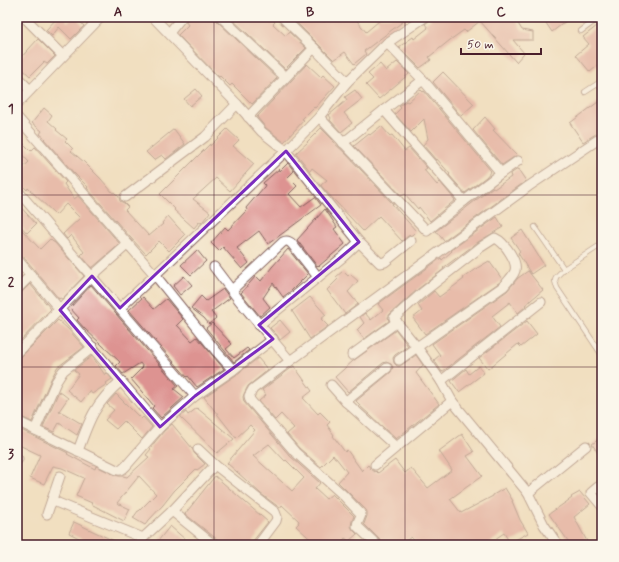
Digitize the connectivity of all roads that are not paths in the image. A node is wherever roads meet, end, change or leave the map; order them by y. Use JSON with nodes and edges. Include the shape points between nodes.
{"nodes":[{"id":1,"x":24,"y":17,"type":"edge"},
{"id":2,"x":101,"y":17,"type":"edge"},
{"id":3,"x":153,"y":17,"type":"edge"},
{"id":4,"x":182,"y":17,"type":"edge"},
{"id":5,"x":221,"y":17,"type":"edge"},
{"id":6,"x":282,"y":17,"type":"edge"},
{"id":7,"x":425,"y":17,"type":"edge"},
{"id":8,"x":600,"y":17,"type":"edge"},
{"id":9,"x":581,"y":31,"type":"dead end"},
{"id":10,"x":169,"y":32,"type":"junction"},
{"id":11,"x":387,"y":43,"type":"junction"},
{"id":12,"x":314,"y":48,"type":"junction"},
{"id":13,"x":63,"y":56,"type":"junction"},
{"id":14,"x":17,"y":77,"type":"edge"},
{"id":15,"x":285,"y":77,"type":"junction"},
{"id":16,"x":423,"y":80,"type":"junction"},
{"id":17,"x":602,"y":81,"type":"edge"},
{"id":18,"x":347,"y":82,"type":"junction"},
{"id":19,"x":30,"y":90,"type":"junction"},
{"id":20,"x":585,"y":92,"type":"dead end"},
{"id":21,"x":17,"y":104,"type":"edge"},
{"id":22,"x":237,"y":104,"type":"junction"},
{"id":23,"x":384,"y":110,"type":"junction"},
{"id":24,"x":17,"y":116,"type":"edge"},
{"id":25,"x":248,"y":117,"type":"junction"},
{"id":26,"x":319,"y":117,"type":"junction"},
{"id":27,"x":602,"y":137,"type":"edge"},
{"id":28,"x":343,"y":143,"type":"junction"},
{"id":29,"x":286,"y":151,"type":"junction"},
{"id":30,"x":518,"y":161,"type":"dead end"},
{"id":31,"x":501,"y":173,"type":"junction"},
{"id":32,"x":17,"y":190,"type":"edge"},
{"id":33,"x":126,"y":197,"type":"dead end"},
{"id":34,"x":464,"y":201,"type":"junction"},
{"id":35,"x":535,"y":227,"type":"dead end"},
{"id":36,"x":410,"y":241,"type":"dead end"},
{"id":37,"x":360,"y":242,"type":"junction"},
{"id":38,"x":128,"y":244,"type":"junction"},
{"id":39,"x":602,"y":244,"type":"edge"},
{"id":40,"x":17,"y":258,"type":"edge"},
{"id":41,"x":214,"y":267,"type":"dead end"},
{"id":42,"x":564,"y":269,"type":"junction"},
{"id":43,"x":31,"y":275,"type":"junction"},
{"id":44,"x":155,"y":275,"type":"junction"},
{"id":45,"x":92,"y":276,"type":"junction"},
{"id":46,"x":318,"y":277,"type":"junction"},
{"id":47,"x":17,"y":289,"type":"edge"},
{"id":48,"x":232,"y":290,"type":"junction"},
{"id":49,"x":541,"y":302,"type":"dead end"},
{"id":50,"x":120,"y":308,"type":"junction"},
{"id":51,"x":60,"y":310,"type":"junction"},
{"id":52,"x":397,"y":322,"type":"junction"},
{"id":53,"x":259,"y":325,"type":"junction"},
{"id":54,"x":273,"y":339,"type":"junction"},
{"id":55,"x":92,"y":347,"type":"junction"},
{"id":56,"x":417,"y":347,"type":"junction"},
{"id":57,"x":17,"y":353,"type":"edge"},
{"id":58,"x":602,"y":355,"type":"edge"},
{"id":59,"x":352,"y":356,"type":"dead end"},
{"id":60,"x":399,"y":360,"type":"dead end"},
{"id":61,"x":290,"y":361,"type":"junction"},
{"id":62,"x":387,"y":368,"type":"dead end"},
{"id":63,"x":233,"y":370,"type":"junction"},
{"id":64,"x":121,"y":381,"type":"junction"},
{"id":65,"x":441,"y":381,"type":"junction"},
{"id":66,"x":331,"y":385,"type":"dead end"},
{"id":67,"x":195,"y":396,"type":"junction"},
{"id":68,"x":452,"y":401,"type":"junction"},
{"id":69,"x":346,"y":402,"type":"junction"},
{"id":70,"x":17,"y":421,"type":"edge"},
{"id":71,"x":160,"y":427,"type":"junction"},
{"id":72,"x":35,"y":430,"type":"junction"},
{"id":73,"x":586,"y":446,"type":"dead end"},
{"id":74,"x":396,"y":448,"type":"junction"},
{"id":75,"x":198,"y":450,"type":"dead end"},
{"id":76,"x":78,"y":451,"type":"junction"},
{"id":77,"x":215,"y":465,"type":"junction"},
{"id":78,"x":375,"y":465,"type":"dead end"},
{"id":79,"x":60,"y":476,"type":"dead end"},
{"id":80,"x":602,"y":490,"type":"edge"},
{"id":81,"x":528,"y":492,"type":"junction"},
{"id":82,"x":52,"y":500,"type":"junction"},
{"id":83,"x":602,"y":506,"type":"edge"},
{"id":84,"x":172,"y":511,"type":"junction"},
{"id":85,"x":47,"y":514,"type":"dead end"},
{"id":86,"x":141,"y":542,"type":"edge"},
{"id":87,"x":214,"y":545,"type":"edge"},
{"id":88,"x":258,"y":545,"type":"edge"},
{"id":89,"x":377,"y":545,"type":"edge"},
{"id":90,"x":558,"y":545,"type":"edge"}],
"edges":[{"from":1,"to":13,"type":"street"},
{"from":2,"to":13,"type":"street"},
{"from":3,"to":10,"type":"street"},
{"from":4,"to":10,"type":"street"},
{"from":5,"to":15,"type":"street"},
{"from":6,"to":12,"type":"street"},
{"from":7,"to":11,"type":"street"},
{"from":8,"to":9,"type":"lane"},
{"from":10,"to":22,"type":"street"},
{"from":11,"to":16,"type":"street"},
{"from":11,"to":18,"type":"street"},
{"from":12,"to":15,"type":"street"},
{"from":12,"to":18,"type":"street"},
{"from":13,"to":19,"type":"street"},
{"from":14,"to":19,"type":"street"},
{"from":15,"to":25,"type":"street"},
{"from":16,"to":23,"type":"street"},
{"from":16,"to":31,"type":"street"},
{"from":17,"to":20,"type":"lane"},
{"from":18,"to":26,"type":"street"},
{"from":19,"to":21,"type":"street"},
{"from":22,"to":25,"type":"street"},
{"from":22,"to":33,"type":"street","via":[[205,137]]},
{"from":23,"to":28,"type":"street"},
{"from":23,"to":34,"type":"street"},
{"from":24,"to":38,"type":"street"},
{"from":25,"to":29,"type":"street"},
{"from":26,"to":28,"type":"street"},
{"from":26,"to":29,"type":"street"},
{"from":27,"to":61,"type":"street","via":[[529,186]]},
{"from":28,"to":34,"type":"street","via":[[427,231]]},
{"from":29,"to":37,"type":"street"},
{"from":29,"to":44,"type":"street"},
{"from":30,"to":31,"type":"street"},
{"from":31,"to":34,"type":"street"},
{"from":32,"to":45,"type":"street"},
{"from":35,"to":42,"type":"lane"},
{"from":36,"to":37,"type":"street","via":[[385,262],[380,263]]},
{"from":37,"to":46,"type":"street"},
{"from":38,"to":44,"type":"street"},
{"from":38,"to":45,"type":"street"},
{"from":39,"to":42,"type":"lane"},
{"from":40,"to":43,"type":"street"},
{"from":41,"to":48,"type":"street"},
{"from":42,"to":58,"type":"lane","via":[[556,277],[557,288]]},
{"from":43,"to":47,"type":"street"},
{"from":43,"to":51,"type":"street"},
{"from":44,"to":50,"type":"street"},
{"from":44,"to":63,"type":"street"},
{"from":45,"to":50,"type":"street"},
{"from":45,"to":51,"type":"street"},
{"from":46,"to":48,"type":"street","via":[[292,244],[286,241]]},
{"from":46,"to":53,"type":"street"},
{"from":48,"to":53,"type":"street"},
{"from":49,"to":65,"type":"street"},
{"from":50,"to":67,"type":"street"},
{"from":51,"to":55,"type":"street"},
{"from":51,"to":57,"type":"street"},
{"from":52,"to":56,"type":"street"},
{"from":52,"to":56,"type":"street","via":[[395,316],[495,238],[509,251],[516,267],[504,286]]},
{"from":52,"to":59,"type":"street"},
{"from":53,"to":54,"type":"street"},
{"from":54,"to":61,"type":"street"},
{"from":54,"to":63,"type":"street"},
{"from":55,"to":64,"type":"street"},
{"from":55,"to":72,"type":"street","via":[[59,376]]},
{"from":56,"to":60,"type":"street"},
{"from":56,"to":65,"type":"street"},
{"from":61,"to":89,"type":"street","via":[[253,389],[249,396],[250,400],[295,452],[361,514],[357,526]]},
{"from":62,"to":69,"type":"street"},
{"from":63,"to":67,"type":"street"},
{"from":64,"to":71,"type":"street"},
{"from":64,"to":76,"type":"street","via":[[109,391],[94,412]]},
{"from":65,"to":68,"type":"street"},
{"from":66,"to":69,"type":"street"},
{"from":67,"to":71,"type":"street"},
{"from":68,"to":74,"type":"street"},
{"from":68,"to":81,"type":"street"},
{"from":69,"to":74,"type":"street"},
{"from":70,"to":72,"type":"street"},
{"from":71,"to":76,"type":"street","via":[[122,470]]},
{"from":72,"to":76,"type":"street"},
{"from":73,"to":81,"type":"street"},
{"from":74,"to":78,"type":"street"},
{"from":75,"to":77,"type":"street"},
{"from":77,"to":84,"type":"street"},
{"from":77,"to":88,"type":"street","via":[[275,512],[276,521]]},
{"from":79,"to":82,"type":"street"},
{"from":80,"to":83,"type":"street","via":[[598,487],[591,493]]},
{"from":81,"to":90,"type":"street","via":[[544,525]]},
{"from":82,"to":85,"type":"street"},
{"from":82,"to":86,"type":"street"},
{"from":84,"to":86,"type":"street"},
{"from":84,"to":87,"type":"street"}]}
